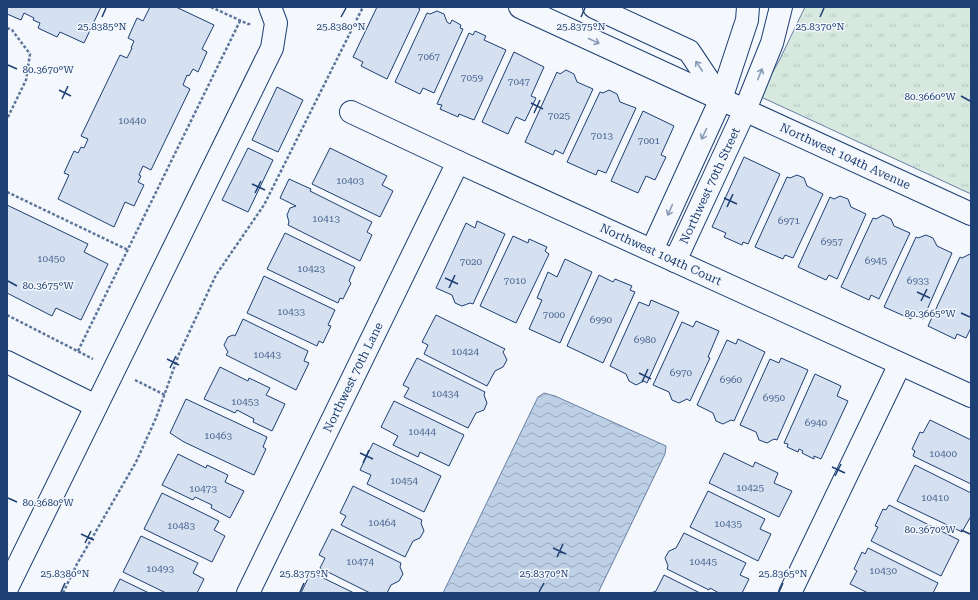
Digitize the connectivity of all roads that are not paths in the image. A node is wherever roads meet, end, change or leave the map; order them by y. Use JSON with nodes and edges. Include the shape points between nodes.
{"nodes":[{"id":1,"x":270,"y":7,"type":"edge"},
{"id":2,"x":520,"y":7,"type":"edge"},
{"id":3,"x":594,"y":7,"type":"edge"},
{"id":4,"x":748,"y":7,"type":"edge"},
{"id":5,"x":781,"y":7,"type":"edge"},
{"id":6,"x":721,"y":99,"type":"junction"},
{"id":7,"x":745,"y":110,"type":"junction"},
{"id":8,"x":351,"y":112,"type":"dead end"},
{"id":9,"x":458,"y":162,"type":"junction"},
{"id":10,"x":686,"y":174,"type":"junction"},
{"id":11,"x":710,"y":185,"type":"junction"},
{"id":12,"x":971,"y":214,"type":"edge"},
{"id":13,"x":652,"y":250,"type":"junction"},
{"id":14,"x":675,"y":261,"type":"junction"},
{"id":15,"x":7,"y":362,"type":"edge"},
{"id":16,"x":900,"y":364,"type":"junction"},
{"id":17,"x":971,"y":396,"type":"edge"},
{"id":18,"x":96,"y":406,"type":"junction"},
{"id":19,"x":14,"y":557,"type":"edge"},
{"id":20,"x":7,"y":588,"type":"edge"},
{"id":21,"x":248,"y":593,"type":"edge"},
{"id":22,"x":790,"y":593,"type":"edge"}],
"edges":[{"from":1,"to":18,"type":"street","via":[[276,23],[272,48]]},
{"from":2,"to":6,"type":"street","name":"Northwest 104th Avenue","one_way":true},
{"from":6,"to":3,"type":"street","one_way":true,"via":[[689,51]]},
{"from":4,"to":6,"type":"street","via":[[747,20]]},
{"from":7,"to":5,"type":"street","name":"Northwest 70th Street","one_way":true,"via":[[772,43]]},
{"from":6,"to":7,"type":"street","name":"Northwest 104th Avenue"},
{"from":6,"to":10,"type":"street","one_way":true},
{"from":7,"to":11,"type":"street","name":"Northwest 70th Street"},
{"from":7,"to":12,"type":"street","name":"Northwest 104th Avenue"},
{"from":8,"to":9,"type":"street","name":"Northwest 104th Court"},
{"from":9,"to":13,"type":"street","name":"Northwest 104th Court"},
{"from":9,"to":21,"type":"street","name":"Northwest 70th Lane"},
{"from":10,"to":11,"type":"street"},
{"from":10,"to":13,"type":"street","one_way":true},
{"from":11,"to":14,"type":"street","name":"Northwest 70th Street"},
{"from":13,"to":14,"type":"street","name":"Northwest 104th Court"},
{"from":14,"to":16,"type":"street","name":"Northwest 104th Court"},
{"from":15,"to":18,"type":"street"},
{"from":16,"to":17,"type":"street","name":"Northwest 104th Court"},
{"from":16,"to":22,"type":"street"},
{"from":18,"to":19,"type":"street"},
{"from":19,"to":20,"type":"street"}]}
